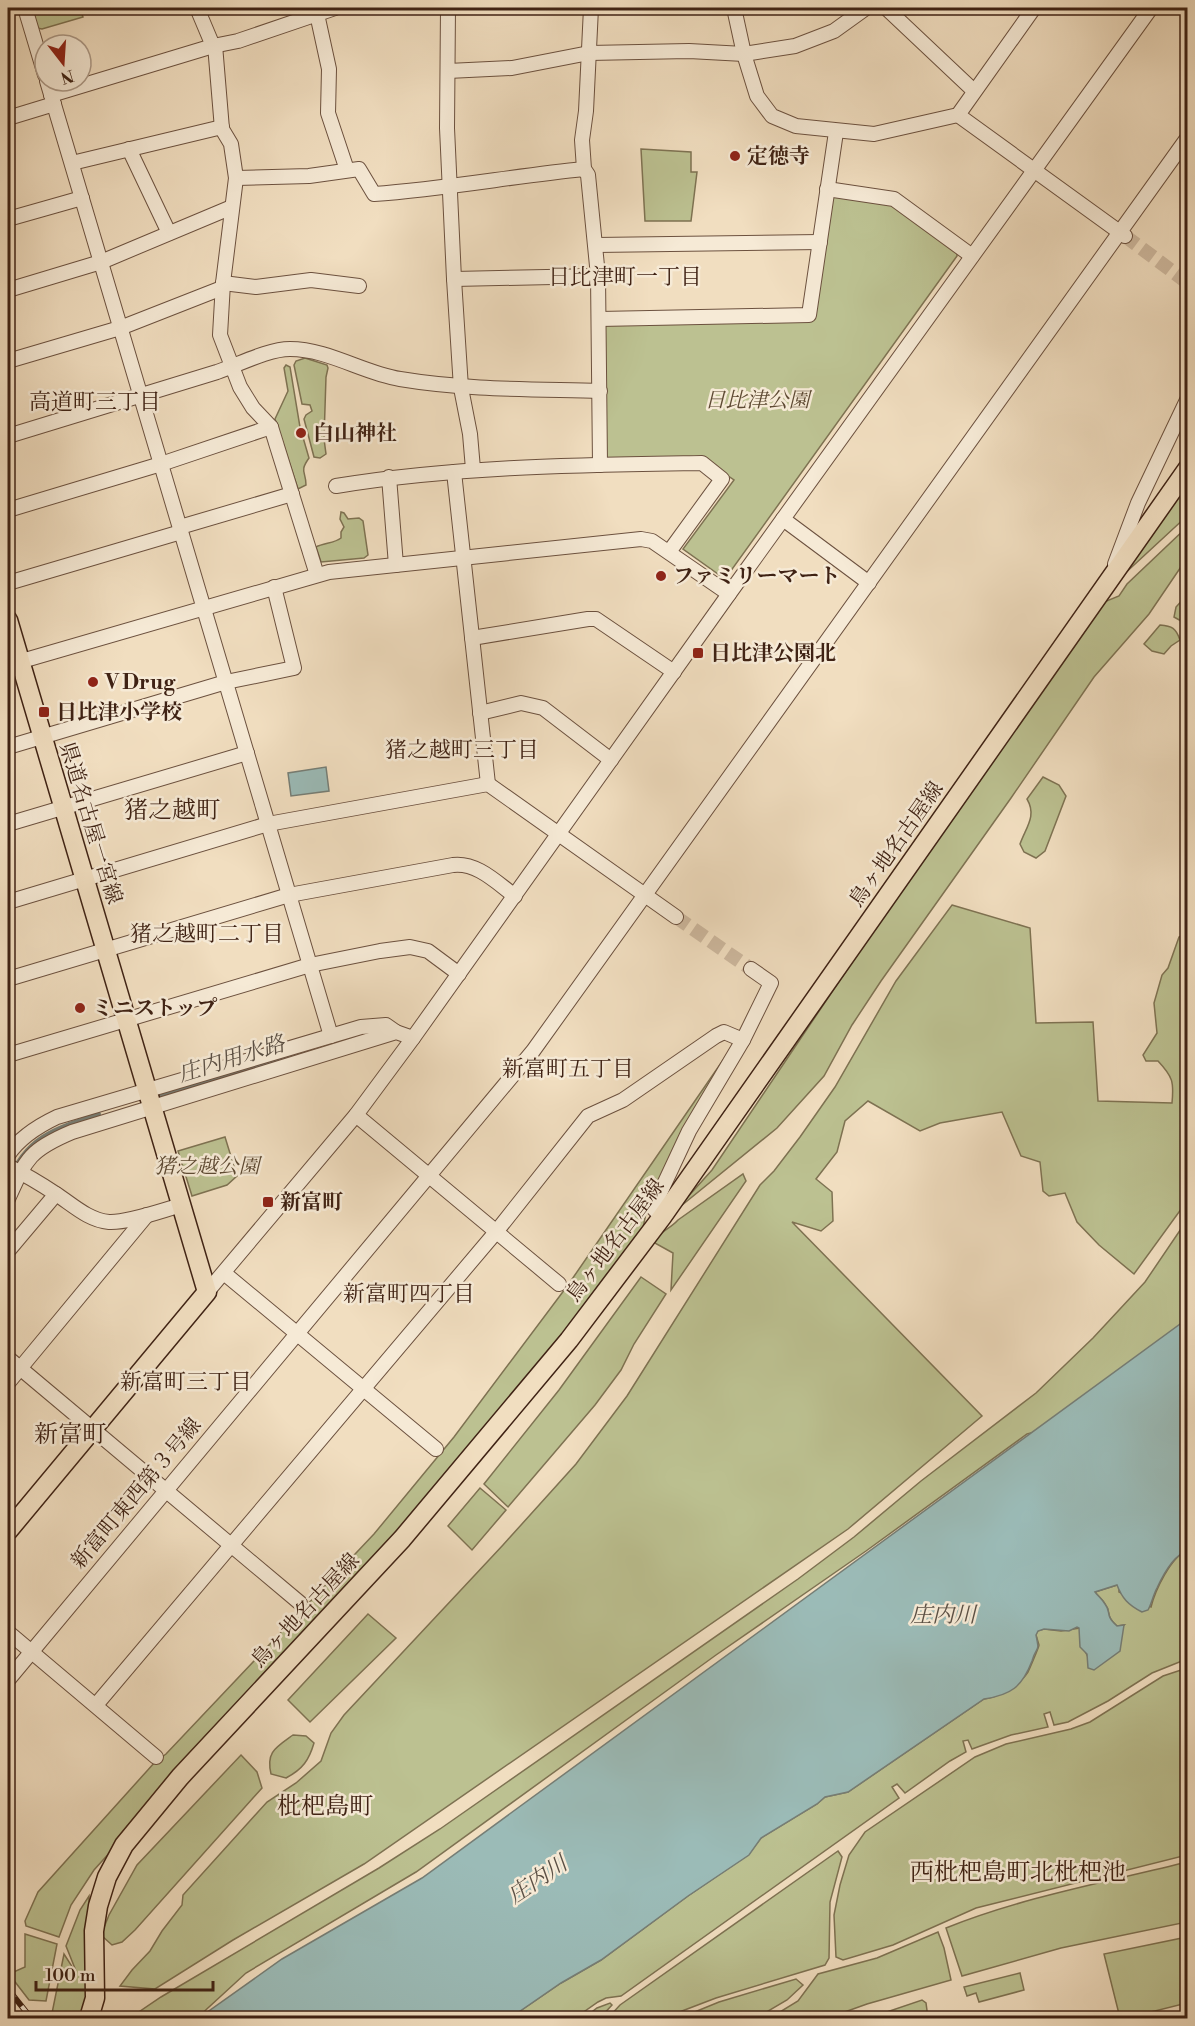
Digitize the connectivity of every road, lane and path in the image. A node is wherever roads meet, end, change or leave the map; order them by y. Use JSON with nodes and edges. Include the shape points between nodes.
{"nodes":[{"id":1,"x":25,"y":8,"type":"edge"},
{"id":2,"x":197,"y":8,"type":"edge"},
{"id":3,"x":335,"y":8,"type":"edge"},
{"id":4,"x":448,"y":8,"type":"edge"},
{"id":5,"x":591,"y":8,"type":"edge"},
{"id":6,"x":734,"y":8,"type":"edge"},
{"id":7,"x":866,"y":8,"type":"edge"},
{"id":8,"x":886,"y":8,"type":"edge"},
{"id":9,"x":1034,"y":8,"type":"edge"},
{"id":10,"x":1151,"y":8,"type":"edge"},
{"id":11,"x":317,"y":14,"type":"junction"},
{"id":12,"x":33,"y":35,"type":"edge"},
{"id":13,"x":214,"y":46,"type":"junction"},
{"id":14,"x":589,"y":53,"type":"junction"},
{"id":15,"x":744,"y":54,"type":"junction"},
{"id":16,"x":448,"y":71,"type":"junction"},
{"id":17,"x":974,"y":91,"type":"junction"},
{"id":18,"x":50,"y":93,"type":"edge"},
{"id":19,"x":52,"y":99,"type":"junction"},
{"id":20,"x":958,"y":114,"type":"junction"},
{"id":21,"x":8,"y":118,"type":"edge"},
{"id":22,"x":222,"y":127,"type":"junction"},
{"id":23,"x":836,"y":132,"type":"junction"},
{"id":24,"x":1188,"y":137,"type":"edge"},
{"id":25,"x":129,"y":149,"type":"junction"},
{"id":26,"x":72,"y":163,"type":"junction"},
{"id":27,"x":347,"y":170,"type":"junction"},
{"id":28,"x":584,"y":170,"type":"junction"},
{"id":29,"x":1034,"y":171,"type":"junction"},
{"id":30,"x":236,"y":178,"type":"junction"},
{"id":31,"x":450,"y":186,"type":"junction"},
{"id":32,"x":827,"y":189,"type":"junction"},
{"id":33,"x":82,"y":198,"type":"junction"},
{"id":34,"x":232,"y":207,"type":"junction"},
{"id":35,"x":8,"y":219,"type":"edge"},
{"id":36,"x":170,"y":233,"type":"junction"},
{"id":37,"x":1122,"y":234,"type":"junction"},
{"id":38,"x":819,"y":242,"type":"junction"},
{"id":39,"x":596,"y":245,"type":"junction"},
{"id":40,"x":972,"y":256,"type":"junction"},
{"id":41,"x":101,"y":262,"type":"junction"},
{"id":42,"x":598,"y":276,"type":"junction"},
{"id":43,"x":454,"y":279,"type":"junction"},
{"id":44,"x":222,"y":285,"type":"junction"},
{"id":45,"x":358,"y":286,"type":"dead end"},
{"id":46,"x":8,"y":290,"type":"edge"},
{"id":47,"x":599,"y":319,"type":"junction"},
{"id":48,"x":120,"y":328,"type":"junction"},
{"id":49,"x":8,"y":362,"type":"edge"},
{"id":50,"x":232,"y":367,"type":"junction"},
{"id":51,"x":461,"y":388,"type":"junction"},
{"id":52,"x":600,"y":391,"type":"junction"},
{"id":53,"x":140,"y":396,"type":"junction"},
{"id":54,"x":1188,"y":398,"type":"edge"},
{"id":55,"x":271,"y":428,"type":"junction"},
{"id":56,"x":8,"y":436,"type":"edge"},
{"id":57,"x":161,"y":464,"type":"junction"},
{"id":58,"x":600,"y":465,"type":"junction"},
{"id":59,"x":1188,"y":468,"type":"edge"},
{"id":60,"x":473,"y":469,"type":"junction"},
{"id":61,"x":454,"y":472,"type":"junction"},
{"id":62,"x":389,"y":477,"type":"junction"},
{"id":63,"x":336,"y":486,"type":"dead end"},
{"id":64,"x":292,"y":494,"type":"junction"},
{"id":65,"x":8,"y":510,"type":"edge"},
{"id":66,"x":783,"y":519,"type":"junction"},
{"id":67,"x":180,"y":530,"type":"junction"},
{"id":68,"x":669,"y":552,"type":"junction"},
{"id":69,"x":463,"y":558,"type":"junction"},
{"id":70,"x":396,"y":565,"type":"junction"},
{"id":71,"x":317,"y":575,"type":"junction"},
{"id":72,"x":869,"y":583,"type":"junction"},
{"id":73,"x":1108,"y":583,"type":"junction"},
{"id":74,"x":8,"y":584,"type":"edge"},
{"id":75,"x":274,"y":587,"type":"junction"},
{"id":76,"x":729,"y":594,"type":"junction"},
{"id":77,"x":204,"y":608,"type":"junction"},
{"id":78,"x":8,"y":620,"type":"edge"},
{"id":79,"x":472,"y":638,"type":"junction"},
{"id":80,"x":14,"y":663,"type":"edge"},
{"id":81,"x":674,"y":672,"type":"junction"},
{"id":82,"x":226,"y":682,"type":"junction"},
{"id":83,"x":480,"y":713,"type":"junction"},
{"id":84,"x":42,"y":737,"type":"junction"},
{"id":85,"x":8,"y":747,"type":"edge"},
{"id":86,"x":247,"y":753,"type":"junction"},
{"id":87,"x":611,"y":760,"type":"junction"},
{"id":88,"x":488,"y":784,"type":"junction"},
{"id":89,"x":63,"y":808,"type":"junction"},
{"id":90,"x":8,"y":824,"type":"edge"},
{"id":91,"x":268,"y":824,"type":"junction"},
{"id":92,"x":558,"y":834,"type":"junction"},
{"id":93,"x":85,"y":879,"type":"junction"},
{"id":94,"x":289,"y":895,"type":"junction"},
{"id":95,"x":515,"y":896,"type":"junction"},
{"id":96,"x":643,"y":896,"type":"junction"},
{"id":97,"x":8,"y":902,"type":"edge"},
{"id":98,"x":676,"y":917,"type":"tunnel mouth"},
{"id":99,"x":105,"y":949,"type":"junction"},
{"id":100,"x":310,"y":965,"type":"junction"},
{"id":101,"x":752,"y":969,"type":"tunnel mouth"},
{"id":102,"x":459,"y":974,"type":"junction"},
{"id":103,"x":8,"y":979,"type":"edge"},
{"id":104,"x":126,"y":1020,"type":"junction"},
{"id":105,"x":396,"y":1032,"type":"junction"},
{"id":106,"x":331,"y":1036,"type":"junction"},
{"id":107,"x":413,"y":1038,"type":"junction"},
{"id":108,"x":743,"y":1040,"type":"junction"},
{"id":109,"x":8,"y":1055,"type":"edge"},
{"id":110,"x":150,"y":1099,"type":"junction"},
{"id":111,"x":356,"y":1115,"type":"junction"},
{"id":112,"x":8,"y":1155,"type":"edge"},
{"id":113,"x":14,"y":1169,"type":"edge"},
{"id":114,"x":429,"y":1176,"type":"junction"},
{"id":115,"x":56,"y":1194,"type":"junction"},
{"id":116,"x":8,"y":1199,"type":"edge"},
{"id":117,"x":182,"y":1205,"type":"junction"},
{"id":118,"x":147,"y":1215,"type":"junction"},
{"id":119,"x":662,"y":1217,"type":"junction"},
{"id":120,"x":496,"y":1232,"type":"junction"},
{"id":121,"x":8,"y":1251,"type":"edge"},
{"id":122,"x":224,"y":1273,"type":"junction"},
{"id":123,"x":559,"y":1284,"type":"dead end"},
{"id":124,"x":207,"y":1292,"type":"junction"},
{"id":125,"x":297,"y":1334,"type":"junction"},
{"id":126,"x":8,"y":1358,"type":"edge"},
{"id":127,"x":20,"y":1369,"type":"junction"},
{"id":128,"x":8,"y":1383,"type":"edge"},
{"id":129,"x":364,"y":1389,"type":"junction"},
{"id":130,"x":92,"y":1429,"type":"junction"},
{"id":131,"x":436,"y":1449,"type":"dead end"},
{"id":132,"x":166,"y":1490,"type":"junction"},
{"id":133,"x":8,"y":1531,"type":"edge"},
{"id":134,"x":231,"y":1545,"type":"junction"},
{"id":135,"x":300,"y":1603,"type":"dead end"},
{"id":136,"x":8,"y":1632,"type":"edge"},
{"id":137,"x":31,"y":1652,"type":"junction"},
{"id":138,"x":8,"y":1680,"type":"edge"},
{"id":139,"x":96,"y":1705,"type":"junction"},
{"id":140,"x":156,"y":1757,"type":"dead end"},
{"id":141,"x":89,"y":2019,"type":"edge"}],
"edges":[{"from":1,"to":12,"type":"street"},
{"from":2,"to":13,"type":"street"},
{"from":3,"to":11,"type":"street"},
{"from":4,"to":16,"type":"street"},
{"from":5,"to":14,"type":"street"},
{"from":6,"to":15,"type":"street"},
{"from":7,"to":15,"type":"street","via":[[834,31],[795,45]]},
{"from":8,"to":17,"type":"street"},
{"from":9,"to":17,"type":"street"},
{"from":10,"to":29,"type":"street"},
{"from":11,"to":13,"type":"street"},
{"from":11,"to":27,"type":"street","via":[[329,69],[328,112]]},
{"from":13,"to":19,"type":"street"},
{"from":13,"to":22,"type":"street"},
{"from":14,"to":15,"type":"street"},
{"from":14,"to":16,"type":"street","via":[[512,68]]},
{"from":14,"to":28,"type":"street","via":[[582,140]]},
{"from":15,"to":23,"type":"street","via":[[757,96],[771,116],[796,126]]},
{"from":16,"to":31,"type":"street"},
{"from":17,"to":20,"type":"street"},
{"from":18,"to":19,"type":"street"},
{"from":19,"to":21,"type":"street"},
{"from":19,"to":26,"type":"street"},
{"from":20,"to":23,"type":"street","via":[[874,134]]},
{"from":20,"to":29,"type":"street"},
{"from":22,"to":25,"type":"street"},
{"from":22,"to":30,"type":"street","via":[[231,144]]},
{"from":23,"to":32,"type":"street"},
{"from":24,"to":37,"type":"street","name":"新富町東西第３号線"},
{"from":25,"to":26,"type":"street"},
{"from":25,"to":36,"type":"street"},
{"from":26,"to":33,"type":"street"},
{"from":27,"to":30,"type":"street","via":[[309,176]]},
{"from":27,"to":31,"type":"street","via":[[359,169],[374,194]]},
{"from":28,"to":31,"type":"street"},
{"from":28,"to":39,"type":"street","via":[[588,175]]},
{"from":29,"to":37,"type":"street"},
{"from":29,"to":40,"type":"street"},
{"from":30,"to":34,"type":"street"},
{"from":31,"to":43,"type":"street"},
{"from":32,"to":38,"type":"street"},
{"from":32,"to":40,"type":"street","via":[[894,199]]},
{"from":33,"to":35,"type":"street"},
{"from":33,"to":41,"type":"street"},
{"from":34,"to":36,"type":"street"},
{"from":34,"to":44,"type":"street"},
{"from":36,"to":41,"type":"street"},
{"from":37,"to":72,"type":"street","name":"新富町東西第３号線"},
{"from":38,"to":39,"type":"street"},
{"from":38,"to":47,"type":"street","via":[[809,315]]},
{"from":39,"to":42,"type":"street"},
{"from":40,"to":66,"type":"street"},
{"from":41,"to":46,"type":"street"},
{"from":41,"to":48,"type":"street"},
{"from":42,"to":43,"type":"street"},
{"from":42,"to":47,"type":"street"},
{"from":43,"to":51,"type":"street"},
{"from":44,"to":45,"type":"street","via":[[256,287],[311,280]]},
{"from":44,"to":48,"type":"street"},
{"from":44,"to":50,"type":"street","via":[[219,335]]},
{"from":47,"to":52,"type":"street"},
{"from":48,"to":49,"type":"street"},
{"from":48,"to":53,"type":"street"},
{"from":50,"to":51,"type":"street","via":[[276,351],[303,350],[396,379]]},
{"from":50,"to":53,"type":"street"},
{"from":50,"to":55,"type":"street","via":[[253,408]]},
{"from":51,"to":52,"type":"street"},
{"from":51,"to":60,"type":"street"},
{"from":52,"to":58,"type":"street"},
{"from":53,"to":56,"type":"street"},
{"from":53,"to":57,"type":"street"},
{"from":54,"to":73,"type":"street","via":[[1138,503]]},
{"from":55,"to":57,"type":"street"},
{"from":55,"to":64,"type":"street"},
{"from":57,"to":65,"type":"street"},
{"from":57,"to":67,"type":"street"},
{"from":58,"to":60,"type":"street"},
{"from":58,"to":68,"type":"street","via":[[702,463],[722,478]]},
{"from":59,"to":73,"type":"main road","name":"鳥ヶ地名古屋線"},
{"from":60,"to":61,"type":"street"},
{"from":61,"to":62,"type":"street"},
{"from":61,"to":69,"type":"street"},
{"from":62,"to":63,"type":"street"},
{"from":62,"to":70,"type":"street"},
{"from":64,"to":67,"type":"street"},
{"from":64,"to":71,"type":"street"},
{"from":66,"to":72,"type":"street"},
{"from":66,"to":76,"type":"street"},
{"from":67,"to":74,"type":"street"},
{"from":67,"to":77,"type":"street"},
{"from":68,"to":69,"type":"street","via":[[641,539]]},
{"from":68,"to":76,"type":"street"},
{"from":69,"to":70,"type":"street"},
{"from":69,"to":79,"type":"street"},
{"from":70,"to":71,"type":"street"},
{"from":71,"to":75,"type":"street"},
{"from":72,"to":96,"type":"street","name":"新富町東西第３号線"},
{"from":73,"to":119,"type":"main road","name":"鳥ヶ地名古屋線"},
{"from":75,"to":77,"type":"street"},
{"from":75,"to":82,"type":"street","via":[[294,668]]},
{"from":76,"to":81,"type":"street"},
{"from":77,"to":80,"type":"street"},
{"from":77,"to":82,"type":"street"},
{"from":78,"to":80,"type":"main road","name":"県道名古屋一宮線"},
{"from":79,"to":81,"type":"street","via":[[596,619]]},
{"from":79,"to":83,"type":"street"},
{"from":80,"to":84,"type":"main road","name":"県道名古屋一宮線"},
{"from":81,"to":87,"type":"street"},
{"from":82,"to":84,"type":"street"},
{"from":82,"to":86,"type":"street"},
{"from":83,"to":87,"type":"street","via":[[521,703],[543,708]]},
{"from":83,"to":88,"type":"street"},
{"from":84,"to":85,"type":"street"},
{"from":84,"to":89,"type":"main road","name":"県道名古屋一宮線"},
{"from":86,"to":89,"type":"street"},
{"from":86,"to":91,"type":"street"},
{"from":87,"to":92,"type":"street"},
{"from":88,"to":91,"type":"street"},
{"from":88,"to":92,"type":"street"},
{"from":89,"to":90,"type":"street"},
{"from":89,"to":93,"type":"main road","name":"県道名古屋一宮線"},
{"from":91,"to":93,"type":"street"},
{"from":91,"to":94,"type":"street"},
{"from":92,"to":95,"type":"street"},
{"from":92,"to":96,"type":"street"},
{"from":93,"to":97,"type":"street"},
{"from":93,"to":99,"type":"main road","name":"県道名古屋一宮線"},
{"from":94,"to":95,"type":"street","via":[[463,864],[472,866]]},
{"from":94,"to":99,"type":"street"},
{"from":94,"to":100,"type":"street"},
{"from":95,"to":102,"type":"street"},
{"from":96,"to":98,"type":"street"},
{"from":96,"to":114,"type":"street","name":"新富町東西第３号線","via":[[533,1051]]},
{"from":99,"to":103,"type":"street"},
{"from":99,"to":104,"type":"main road","name":"県道名古屋一宮線"},
{"from":100,"to":102,"type":"street","via":[[410,946],[428,951]]},
{"from":100,"to":104,"type":"street"},
{"from":100,"to":106,"type":"street"},
{"from":101,"to":108,"type":"street","via":[[771,983]]},
{"from":102,"to":107,"type":"street"},
{"from":104,"to":109,"type":"street"},
{"from":104,"to":110,"type":"main road","name":"県道名古屋一宮線"},
{"from":105,"to":106,"type":"street","via":[[386,1025]]},
{"from":105,"to":107,"type":"street"},
{"from":105,"to":110,"type":"street"},
{"from":106,"to":110,"type":"street"},
{"from":107,"to":111,"type":"street"},
{"from":108,"to":119,"type":"street","via":[[689,1131],[653,1208]]},
{"from":108,"to":120,"type":"street","via":[[724,1032],[623,1100],[588,1116]]},
{"from":110,"to":112,"type":"street","via":[[57,1117],[22,1139]]},
{"from":110,"to":113,"type":"street","via":[[58,1137]]},
{"from":110,"to":117,"type":"main road","name":"県道名古屋一宮線"},
{"from":111,"to":114,"type":"street"},
{"from":111,"to":122,"type":"street"},
{"from":113,"to":115,"type":"street"},
{"from":113,"to":116,"type":"street"},
{"from":114,"to":120,"type":"street"},
{"from":114,"to":125,"type":"street","name":"新富町東西第３号線"},
{"from":115,"to":118,"type":"street","via":[[80,1212],[110,1222]]},
{"from":115,"to":121,"type":"street"},
{"from":117,"to":118,"type":"street"},
{"from":117,"to":124,"type":"main road","name":"県道名古屋一宮線"},
{"from":118,"to":127,"type":"street"},
{"from":119,"to":141,"type":"main road","name":"鳥ヶ地名古屋線","via":[[568,1340],[402,1539],[180,1778],[124,1845],[106,1877],[98,1906],[94,1998]]},
{"from":120,"to":123,"type":"street"},
{"from":120,"to":129,"type":"street"},
{"from":122,"to":124,"type":"street"},
{"from":122,"to":125,"type":"street"},
{"from":124,"to":130,"type":"main road"},
{"from":125,"to":129,"type":"street"},
{"from":125,"to":132,"type":"street","name":"新富町東西第３号線"},
{"from":126,"to":127,"type":"street"},
{"from":127,"to":128,"type":"street"},
{"from":127,"to":130,"type":"street"},
{"from":129,"to":131,"type":"street"},
{"from":129,"to":134,"type":"street"},
{"from":130,"to":132,"type":"street"},
{"from":130,"to":133,"type":"main road"},
{"from":132,"to":134,"type":"street"},
{"from":132,"to":137,"type":"street","name":"新富町東西第３号線"},
{"from":134,"to":135,"type":"street"},
{"from":134,"to":139,"type":"street"},
{"from":136,"to":137,"type":"street"},
{"from":137,"to":138,"type":"street","name":"新富町東西第３号線"},
{"from":137,"to":139,"type":"street"},
{"from":139,"to":140,"type":"street"}]}
